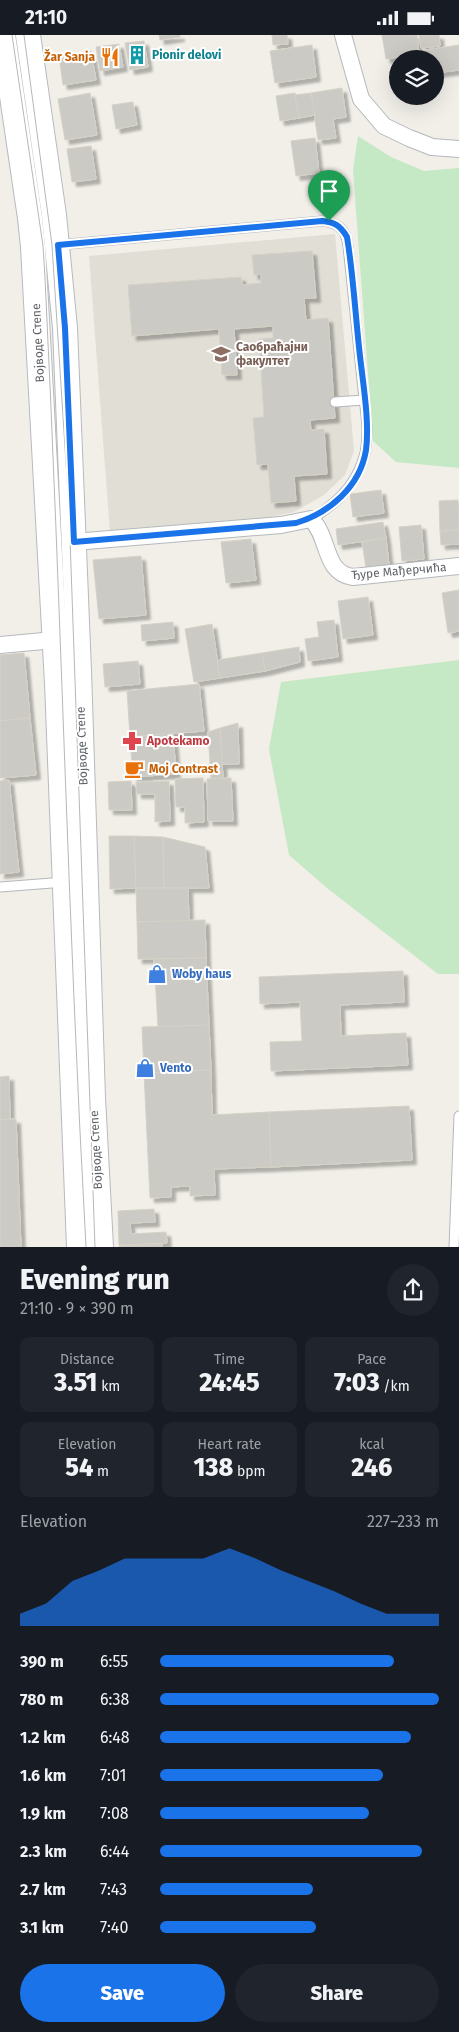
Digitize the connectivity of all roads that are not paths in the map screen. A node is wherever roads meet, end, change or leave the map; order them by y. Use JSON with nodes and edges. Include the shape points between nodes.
{"nodes":[{"id":1,"x":3,"y":35,"type":"edge"},
{"id":2,"x":28,"y":35,"type":"edge"},
{"id":3,"x":343,"y":35,"type":"edge"},
{"id":4,"x":5,"y":77,"type":"edge"},
{"id":5,"x":459,"y":149,"type":"edge"},
{"id":6,"x":58,"y":245,"type":"junction"},
{"id":7,"x":33,"y":247,"type":"junction"},
{"id":8,"x":364,"y":399,"type":"junction"},
{"id":9,"x":335,"y":402,"type":"dead end"},
{"id":10,"x":311,"y":519,"type":"junction"},
{"id":11,"x":74,"y":542,"type":"junction"},
{"id":12,"x":459,"y":567,"type":"edge"},
{"id":13,"x":67,"y":639,"type":"junction"},
{"id":14,"x":0,"y":645,"type":"edge"},
{"id":15,"x":65,"y":882,"type":"junction"},
{"id":16,"x":0,"y":887,"type":"edge"},
{"id":17,"x":459,"y":1116,"type":"edge"},
{"id":18,"x":79,"y":1247,"type":"edge"},
{"id":19,"x":101,"y":1247,"type":"edge"},
{"id":20,"x":454,"y":1247,"type":"edge"}],
"edges":[{"from":1,"to":4,"type":"main road","name":"Војводе Степе"},
{"from":2,"to":6,"type":"main road","name":"Војводе Степе"},
{"from":3,"to":5,"type":"street","via":[[361,99],[384,126],[432,147]]},
{"from":4,"to":7,"type":"main road","name":"Војводе Степе"},
{"from":6,"to":7,"type":"lane"},
{"from":6,"to":8,"type":"lane","via":[[322,221],[335,223],[347,237]]},
{"from":6,"to":11,"type":"main road","name":"Војводе Степе","via":[[65,328]]},
{"from":7,"to":13,"type":"main road","name":"Војводе Степе"},
{"from":8,"to":9,"type":"lane"},
{"from":8,"to":10,"type":"lane","via":[[367,437],[361,467],[335,503]]},
{"from":10,"to":11,"type":"street","via":[[281,525]]},
{"from":10,"to":12,"type":"street","name":"Ђуре Мађерчића","via":[[320,528],[335,568],[346,576]]},
{"from":11,"to":13,"type":"main road","name":"Војводе Степе"},
{"from":13,"to":14,"type":"street"},
{"from":13,"to":15,"type":"main road","name":"Војводе Степе"},
{"from":13,"to":19,"type":"main road","name":"Војводе Степе"},
{"from":15,"to":16,"type":"lane"},
{"from":15,"to":18,"type":"main road","name":"Војводе Степе"},
{"from":17,"to":20,"type":"lane"}]}
